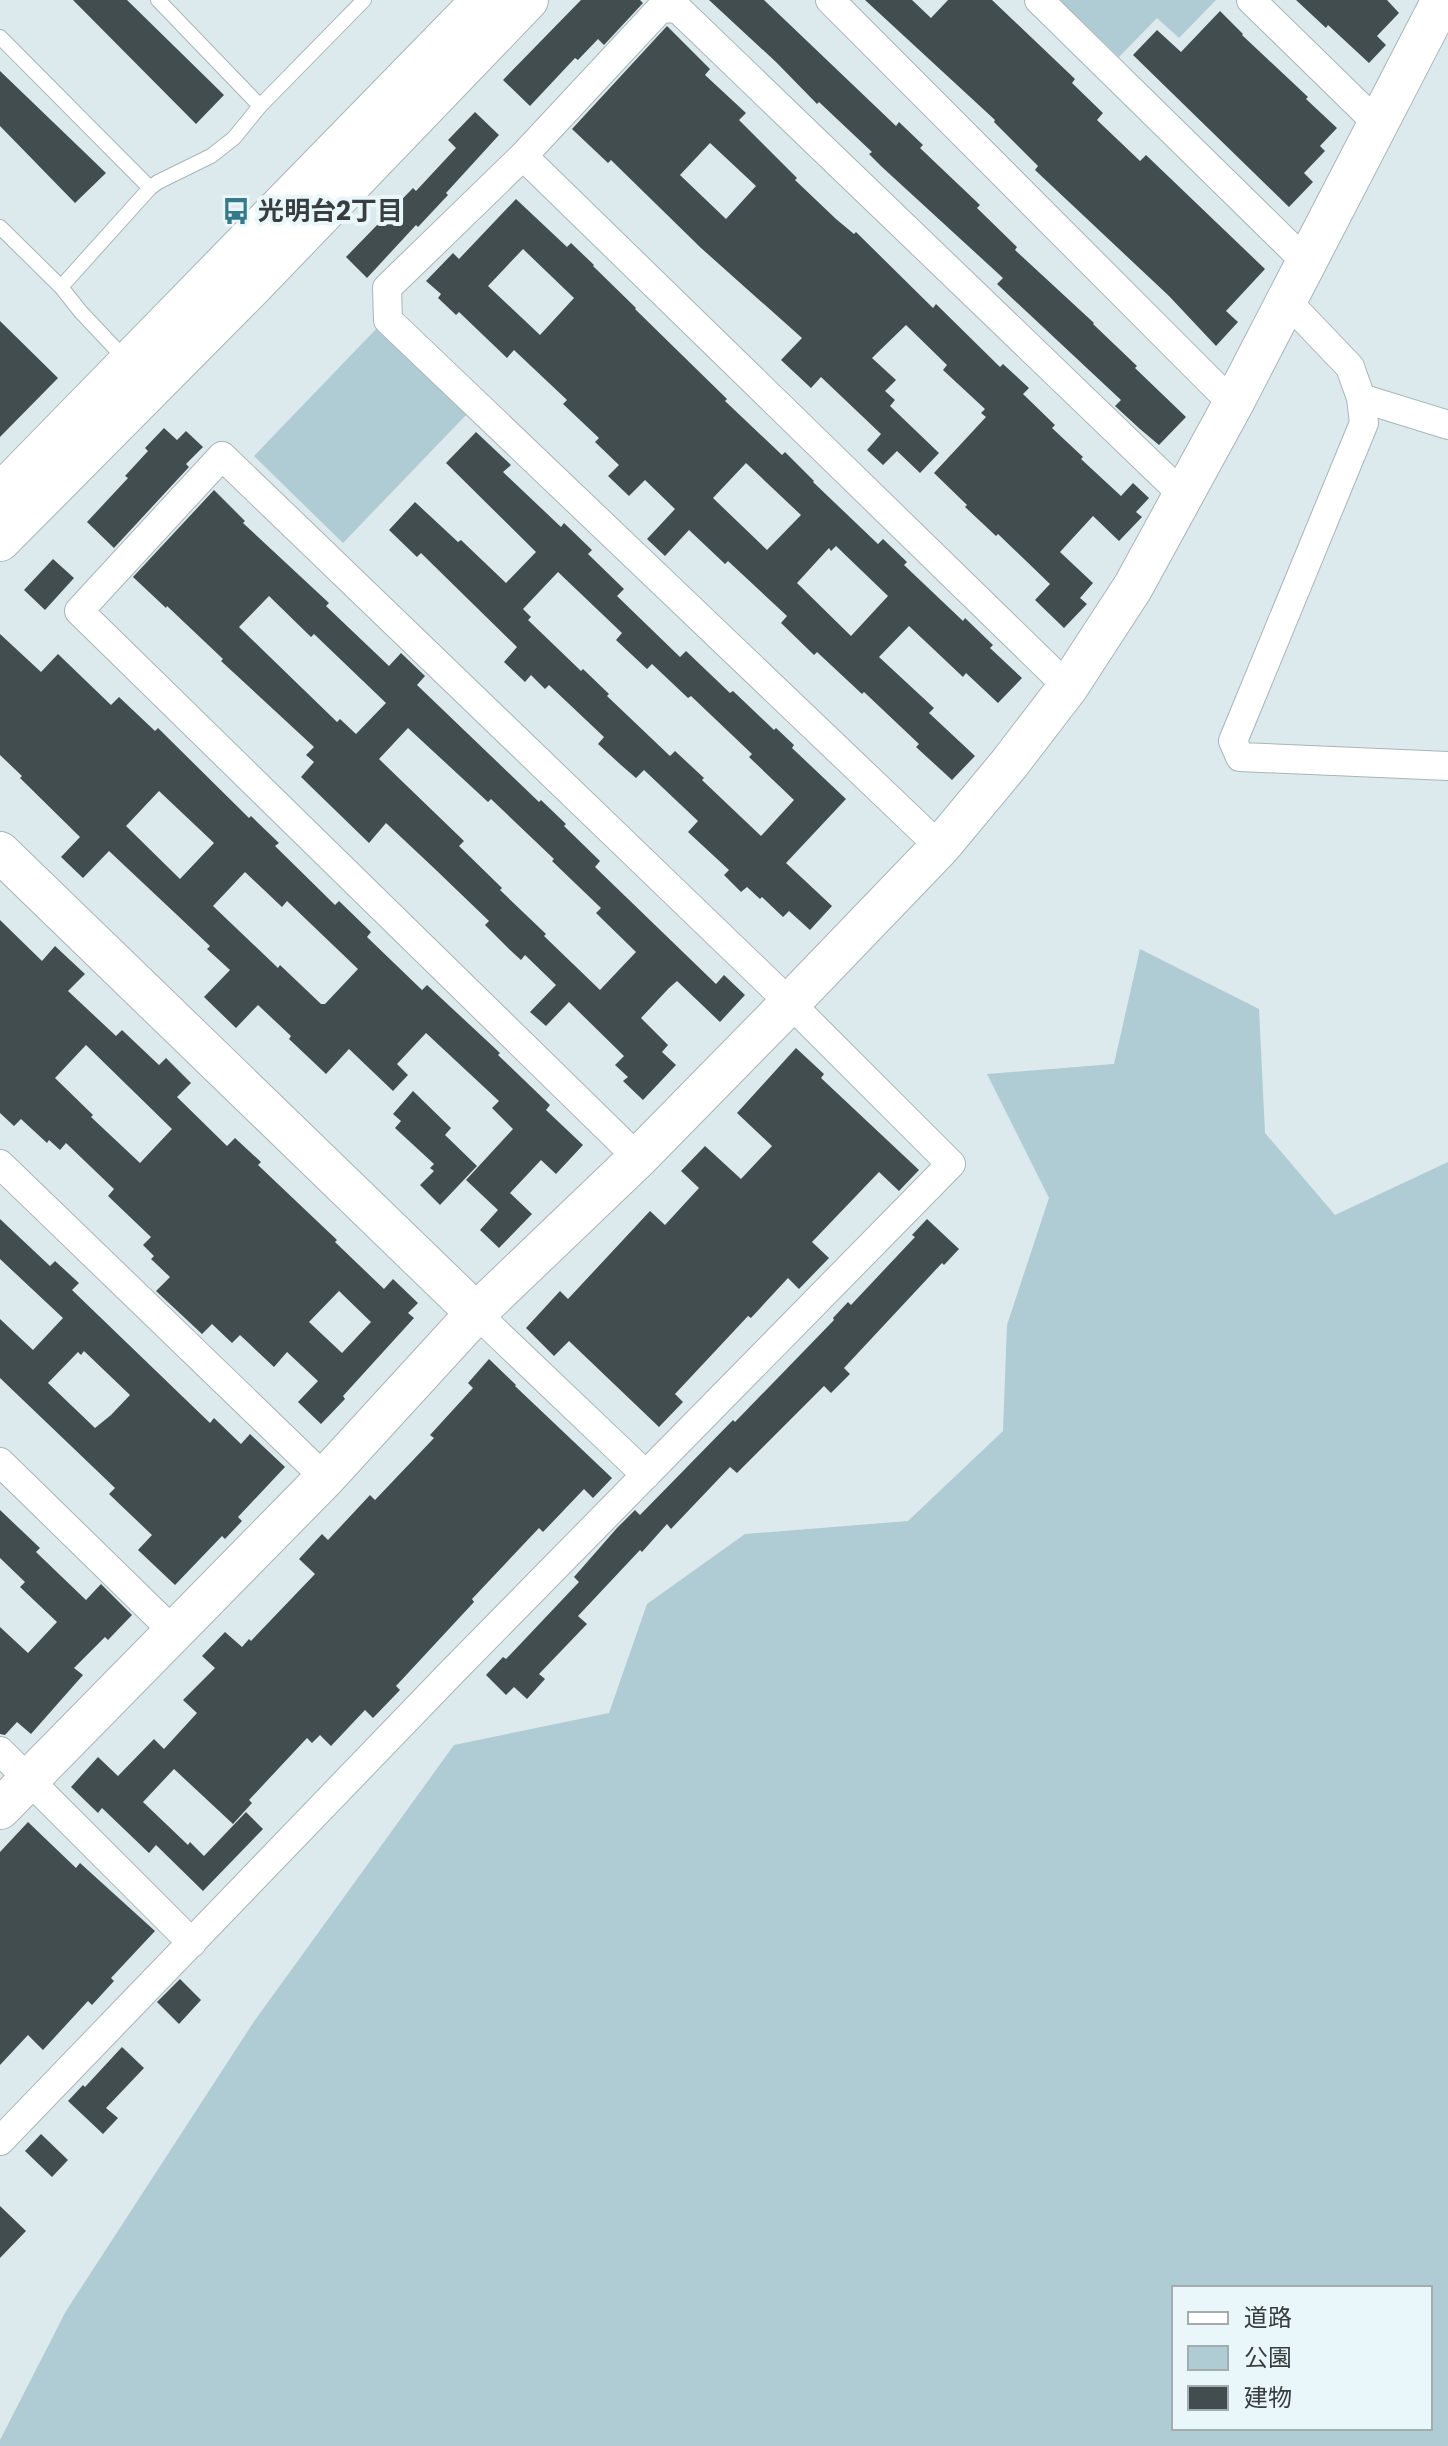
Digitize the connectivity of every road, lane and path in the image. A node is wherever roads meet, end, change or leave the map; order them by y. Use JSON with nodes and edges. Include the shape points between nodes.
{"nodes":[{"id":1,"x":158,"y":0,"type":"edge"},
{"id":2,"x":482,"y":0,"type":"edge"},
{"id":3,"x":528,"y":0,"type":"edge"},
{"id":4,"x":830,"y":0,"type":"edge"},
{"id":5,"x":1039,"y":0,"type":"edge"},
{"id":6,"x":1251,"y":0,"type":"edge"},
{"id":7,"x":362,"y":1,"type":"edge"},
{"id":8,"x":1443,"y":7,"type":"edge"},
{"id":9,"x":0,"y":37,"type":"edge"},
{"id":10,"x":260,"y":106,"type":"junction"},
{"id":11,"x":1378,"y":124,"type":"junction"},
{"id":12,"x":523,"y":156,"type":"junction"},
{"id":13,"x":150,"y":188,"type":"junction"},
{"id":14,"x":0,"y":227,"type":"edge"},
{"id":15,"x":1306,"y":262,"type":"junction"},
{"id":16,"x":61,"y":287,"type":"junction"},
{"id":17,"x":1287,"y":301,"type":"junction"},
{"id":18,"x":129,"y":363,"type":"junction"},
{"id":19,"x":1361,"y":398,"type":"junction"},
{"id":20,"x":1233,"y":404,"type":"junction"},
{"id":21,"x":1448,"y":425,"type":"edge"},
{"id":22,"x":0,"y":494,"type":"edge"},
{"id":23,"x":1182,"y":494,"type":"junction"},
{"id":24,"x":0,"y":541,"type":"edge"},
{"id":25,"x":1068,"y":687,"type":"junction"},
{"id":26,"x":1448,"y":766,"type":"edge"},
{"id":27,"x":940,"y":847,"type":"junction"},
{"id":28,"x":0,"y":852,"type":"edge"},
{"id":29,"x":790,"y":1003,"type":"junction"},
{"id":30,"x":638,"y":1158,"type":"junction"},
{"id":31,"x":0,"y":1164,"type":"edge"},
{"id":32,"x":476,"y":1313,"type":"junction"},
{"id":33,"x":0,"y":1462,"type":"edge"},
{"id":34,"x":646,"y":1475,"type":"junction"},
{"id":35,"x":325,"y":1478,"type":"junction"},
{"id":36,"x":174,"y":1632,"type":"junction"},
{"id":37,"x":0,"y":1751,"type":"edge"},
{"id":38,"x":30,"y":1780,"type":"junction"},
{"id":39,"x":0,"y":1809,"type":"edge"},
{"id":40,"x":192,"y":1943,"type":"junction"},
{"id":41,"x":0,"y":2141,"type":"edge"}],
"edges":[{"from":1,"to":10,"type":"lane"},
{"from":2,"to":18,"type":"street"},
{"from":3,"to":24,"type":"street"},
{"from":4,"to":20,"type":"street"},
{"from":5,"to":15,"type":"street"},
{"from":6,"to":11,"type":"street"},
{"from":7,"to":10,"type":"lane"},
{"from":8,"to":11,"type":"street"},
{"from":9,"to":13,"type":"lane"},
{"from":10,"to":13,"type":"lane","via":[[211,156]]},
{"from":11,"to":15,"type":"street"},
{"from":12,"to":23,"type":"street","via":[[661,8],[678,9]]},
{"from":12,"to":25,"type":"street"},
{"from":12,"to":27,"type":"street","via":[[387,288],[388,320]]},
{"from":13,"to":16,"type":"lane"},
{"from":14,"to":16,"type":"lane"},
{"from":15,"to":17,"type":"street"},
{"from":16,"to":18,"type":"lane"},
{"from":17,"to":19,"type":"street","via":[[1350,367]]},
{"from":17,"to":20,"type":"street"},
{"from":18,"to":22,"type":"street"},
{"from":19,"to":21,"type":"street"},
{"from":19,"to":26,"type":"street","via":[[1364,423],[1233,741],[1240,757]]},
{"from":20,"to":23,"type":"street"},
{"from":23,"to":25,"type":"street","via":[[1133,587]]},
{"from":25,"to":27,"type":"street"},
{"from":27,"to":29,"type":"street"},
{"from":28,"to":32,"type":"street"},
{"from":29,"to":30,"type":"street"},
{"from":29,"to":30,"type":"street","via":[[222,456],[79,611]]},
{"from":29,"to":34,"type":"street","via":[[951,1164]]},
{"from":30,"to":32,"type":"street"},
{"from":31,"to":35,"type":"street"},
{"from":32,"to":34,"type":"street"},
{"from":32,"to":35,"type":"street"},
{"from":33,"to":36,"type":"street"},
{"from":34,"to":40,"type":"street"},
{"from":35,"to":36,"type":"street"},
{"from":36,"to":38,"type":"street"},
{"from":37,"to":38,"type":"street"},
{"from":38,"to":39,"type":"street"},
{"from":38,"to":40,"type":"street"},
{"from":40,"to":41,"type":"street"}]}
